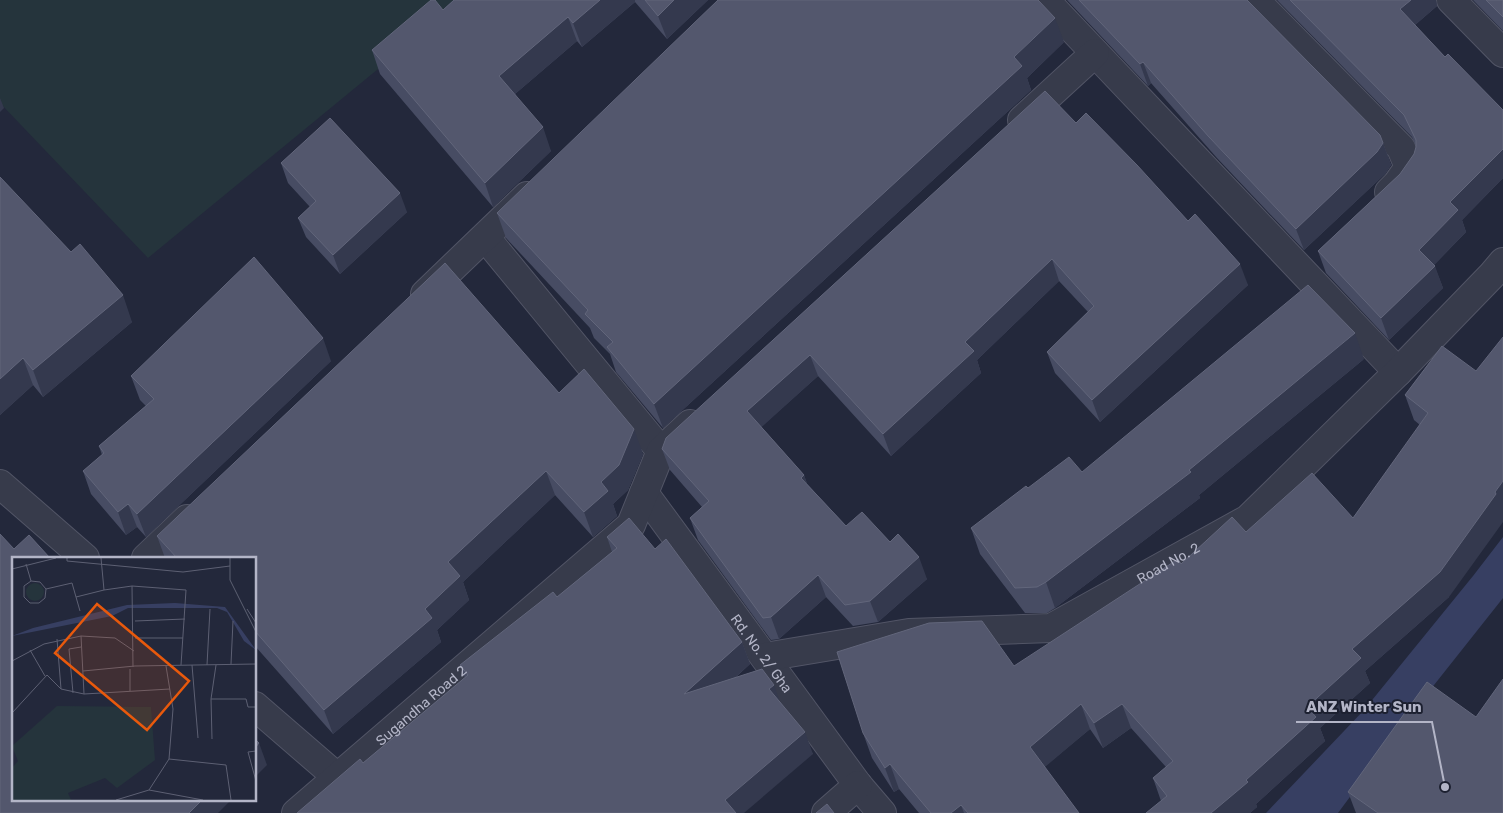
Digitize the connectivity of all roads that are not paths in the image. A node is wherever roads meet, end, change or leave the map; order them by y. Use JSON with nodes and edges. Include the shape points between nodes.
{"nodes":[{"id":1,"x":1045,"y":0,"type":"edge"},
{"id":2,"x":1255,"y":0,"type":"edge"},
{"id":3,"x":1451,"y":0,"type":"edge"},
{"id":4,"x":1095,"y":53,"type":"junction"},
{"id":5,"x":1503,"y":53,"type":"edge"},
{"id":6,"x":1007,"y":134,"type":"edge"},
{"id":7,"x":541,"y":182,"type":"edge"},
{"id":8,"x":1368,"y":212,"type":"edge"},
{"id":9,"x":485,"y":237,"type":"junction"},
{"id":10,"x":1503,"y":262,"type":"edge"},
{"id":11,"x":406,"y":311,"type":"edge"},
{"id":12,"x":1398,"y":372,"type":"junction"},
{"id":13,"x":705,"y":410,"type":"edge"},
{"id":14,"x":661,"y":451,"type":"junction"},
{"id":15,"x":0,"y":484,"type":"edge"},
{"id":16,"x":644,"y":493,"type":"junction"},
{"id":17,"x":205,"y":502,"type":"edge"},
{"id":18,"x":84,"y":557,"type":"edge"},
{"id":19,"x":147,"y":557,"type":"edge"},
{"id":20,"x":765,"y":657,"type":"junction"},
{"id":21,"x":256,"y":707,"type":"edge"},
{"id":22,"x":337,"y":777,"type":"junction"},
{"id":23,"x":858,"y":785,"type":"junction"},
{"id":24,"x":296,"y":813,"type":"edge"},
{"id":25,"x":826,"y":813,"type":"edge"},
{"id":26,"x":882,"y":813,"type":"edge"}],
"edges":[{"from":1,"to":4,"type":"street"},
{"from":2,"to":8,"type":"street","via":[[1401,148],[1409,167],[1397,184]]},
{"from":3,"to":5,"type":"street"},
{"from":4,"to":6,"type":"street"},
{"from":4,"to":12,"type":"street","via":[[1311,266]]},
{"from":7,"to":9,"type":"street"},
{"from":9,"to":11,"type":"street"},
{"from":9,"to":14,"type":"street"},
{"from":10,"to":12,"type":"street","name":"Road No. 2"},
{"from":12,"to":20,"type":"street","name":"Road No. 2","via":[[1248,520],[1052,628],[909,634]]},
{"from":13,"to":14,"type":"street","name":"Sugandha Road 2"},
{"from":14,"to":16,"type":"street","name":"Sugandha Road 2"},
{"from":15,"to":18,"type":"street"},
{"from":16,"to":20,"type":"street","name":"Rd. No. 2/ Gha"},
{"from":16,"to":22,"type":"street","name":"Sugandha Road 2","via":[[631,525]]},
{"from":17,"to":19,"type":"street"},
{"from":20,"to":23,"type":"street","name":"Rd. No. 2/ Gha"},
{"from":21,"to":22,"type":"street"},
{"from":22,"to":24,"type":"street","name":"Sugandha Road 2"},
{"from":23,"to":25,"type":"street"},
{"from":23,"to":26,"type":"street","name":"Rd. No. 2/ Gha"}]}
